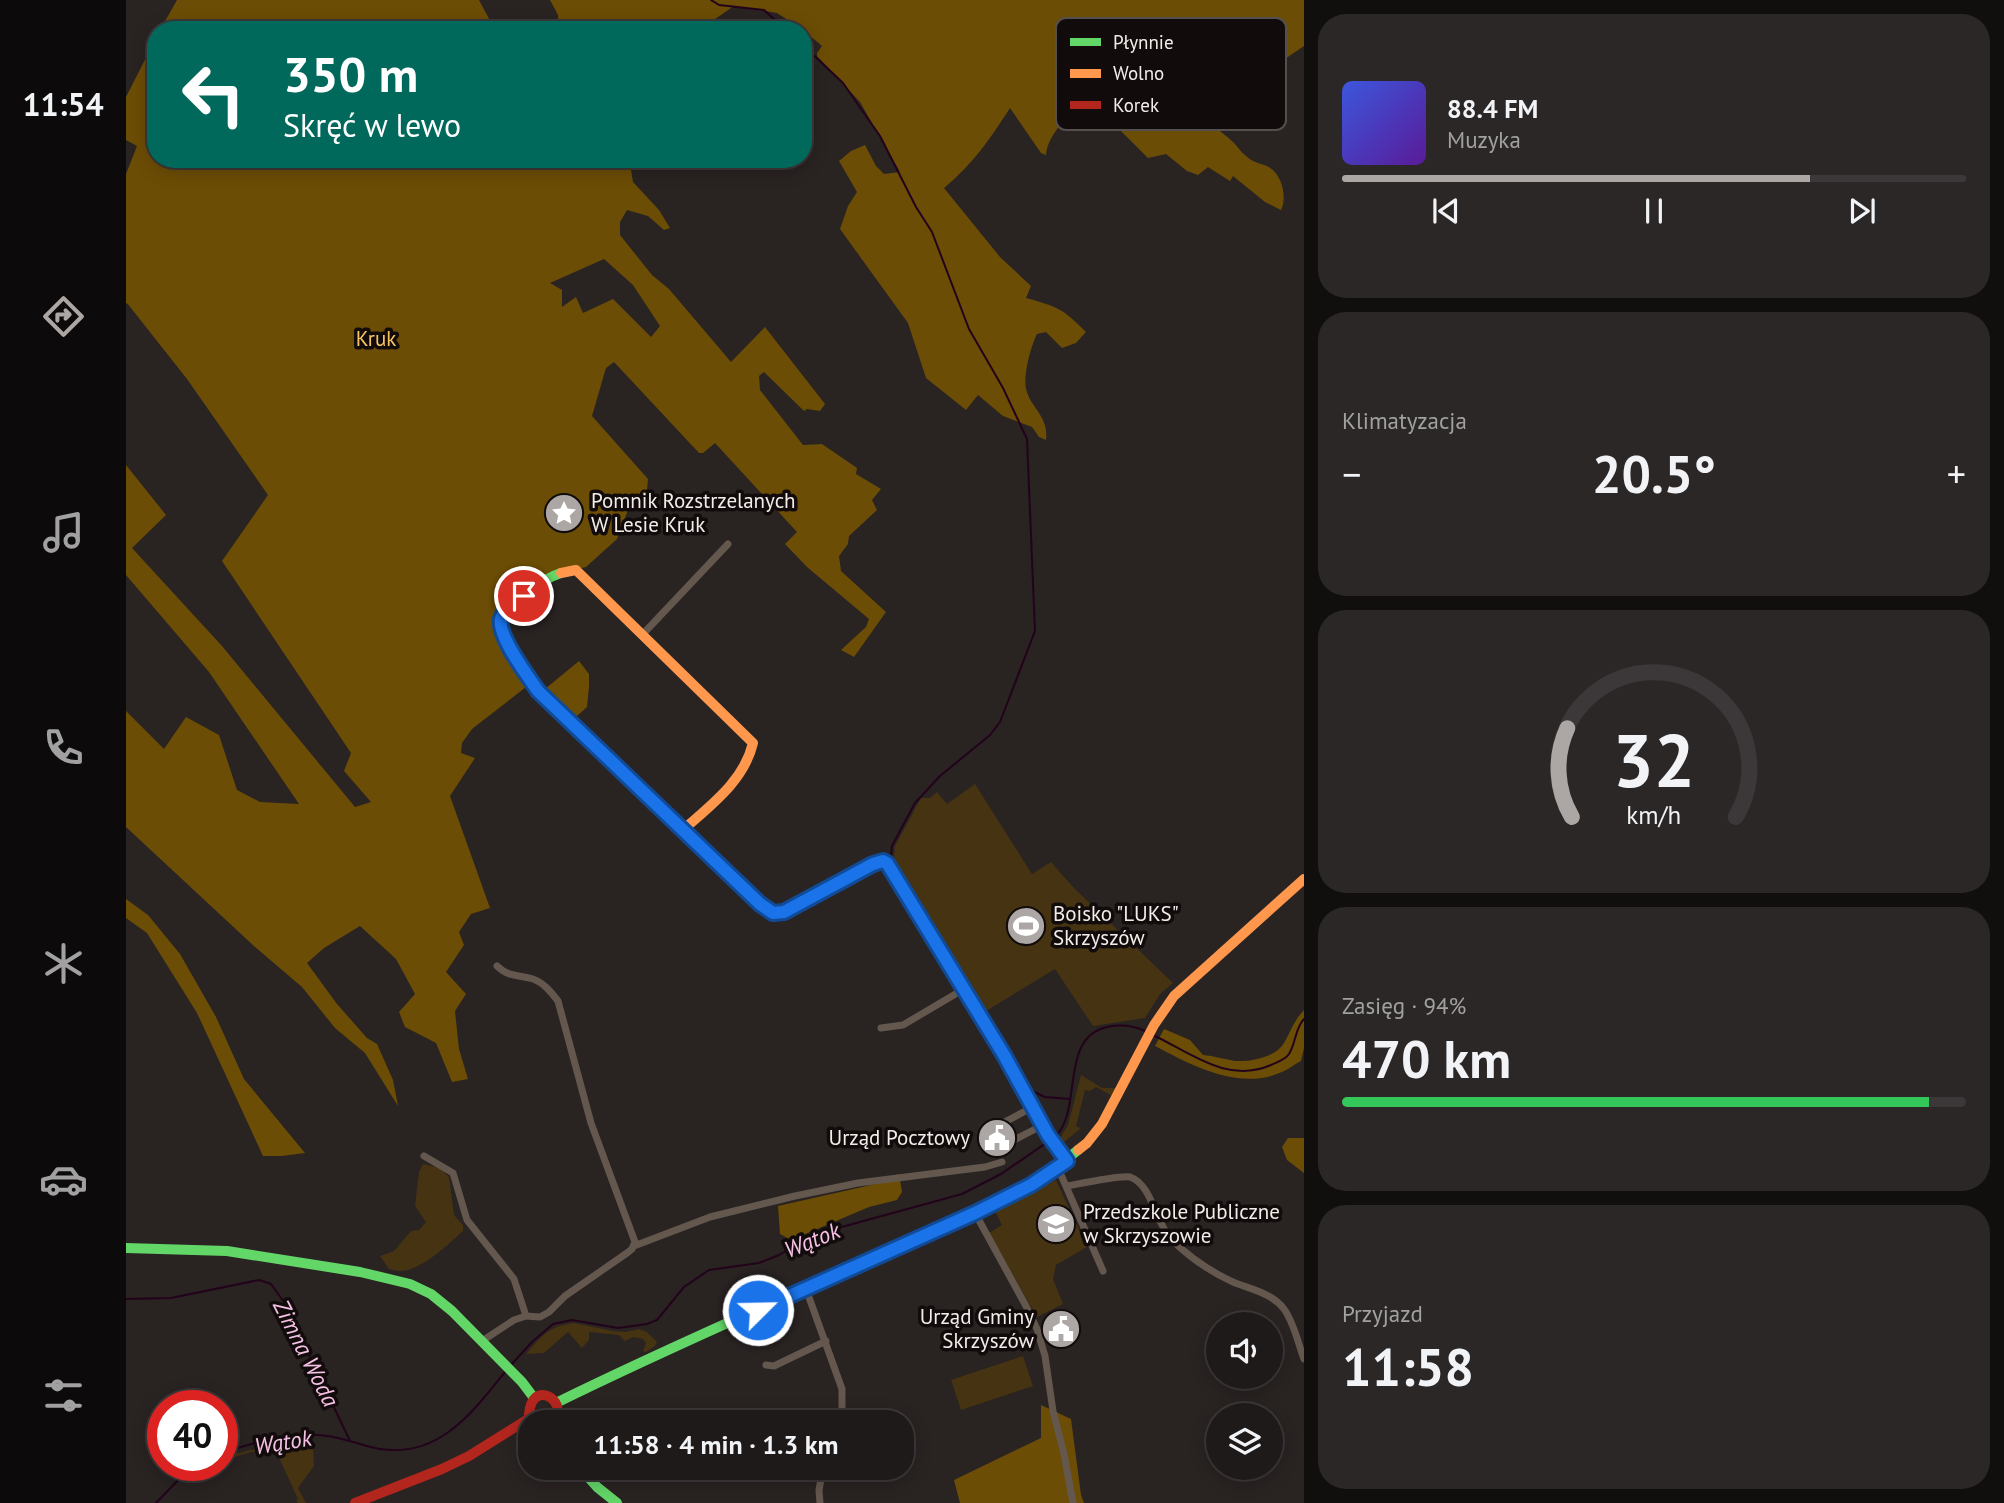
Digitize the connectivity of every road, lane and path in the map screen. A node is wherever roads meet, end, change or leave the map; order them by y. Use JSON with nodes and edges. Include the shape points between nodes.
{"nodes":[{"id":1,"x":728,"y":544,"type":"dead end"},
{"id":2,"x":642,"y":635,"type":"junction"},
{"id":3,"x":683,"y":830,"type":"junction"},
{"id":4,"x":1304,"y":879,"type":"edge"},
{"id":5,"x":496,"y":966,"type":"dead end"},
{"id":6,"x":964,"y":989,"type":"junction"},
{"id":7,"x":881,"y":1028,"type":"dead end"},
{"id":8,"x":1033,"y":1107,"type":"junction"},
{"id":9,"x":1046,"y":1130,"type":"junction"},
{"id":10,"x":424,"y":1156,"type":"dead end"},
{"id":11,"x":1002,"y":1162,"type":"dead end"},
{"id":12,"x":1062,"y":1165,"type":"junction"},
{"id":13,"x":1067,"y":1186,"type":"junction"},
{"id":14,"x":975,"y":1213,"type":"junction"},
{"id":15,"x":634,"y":1246,"type":"junction"},
{"id":16,"x":126,"y":1248,"type":"edge"},
{"id":17,"x":1102,"y":1271,"type":"dead end"},
{"id":18,"x":806,"y":1289,"type":"junction"},
{"id":19,"x":526,"y":1316,"type":"junction"},
{"id":20,"x":482,"y":1341,"type":"junction"},
{"id":21,"x":826,"y":1341,"type":"junction"},
{"id":22,"x":1304,"y":1359,"type":"edge"},
{"id":23,"x":766,"y":1365,"type":"dead end"},
{"id":24,"x":534,"y":1398,"type":"junction"},
{"id":25,"x":556,"y":1404,"type":"junction"},
{"id":26,"x":528,"y":1410,"type":"edge"},
{"id":27,"x":556,"y":1410,"type":"edge"},
{"id":28,"x":842,"y":1410,"type":"edge"},
{"id":29,"x":518,"y":1428,"type":"edge"},
{"id":30,"x":591,"y":1480,"type":"edge"},
{"id":31,"x":821,"y":1480,"type":"edge"},
{"id":32,"x":355,"y":1503,"type":"edge"},
{"id":33,"x":617,"y":1503,"type":"edge"},
{"id":34,"x":820,"y":1503,"type":"edge"},
{"id":35,"x":1073,"y":1503,"type":"edge"}],
"edges":[{"from":1,"to":2,"type":"street"},
{"from":2,"to":3,"type":"street","via":[[753,743],[733,784]]},
{"from":2,"to":3,"type":"street","via":[[576,570],[544,581],[505,611],[500,626],[538,691]]},
{"from":3,"to":6,"type":"street","via":[[760,904],[776,913],[883,861]]},
{"from":4,"to":12,"type":"street","via":[[1164,1010],[1102,1124]]},
{"from":5,"to":15,"type":"street","via":[[507,975],[537,981],[558,1001],[591,1123]]},
{"from":6,"to":7,"type":"street","via":[[903,1025]]},
{"from":6,"to":8,"type":"street"},
{"from":8,"to":9,"type":"street"},
{"from":8,"to":9,"type":"street","via":[[984,1133],[989,1149]]},
{"from":9,"to":12,"type":"street"},
{"from":10,"to":19,"type":"street","via":[[453,1173],[467,1220],[514,1279]]},
{"from":11,"to":15,"type":"street","via":[[795,1196],[710,1217]]},
{"from":12,"to":13,"type":"street"},
{"from":12,"to":14,"type":"street"},
{"from":13,"to":17,"type":"street"},
{"from":13,"to":22,"type":"street","via":[[1117,1177],[1137,1181],[1174,1241],[1213,1271],[1270,1296],[1282,1307]]},
{"from":14,"to":18,"type":"street"},
{"from":14,"to":35,"type":"street","via":[[1037,1329]]},
{"from":15,"to":19,"type":"street","via":[[549,1312]]},
{"from":16,"to":20,"type":"street","via":[[227,1251],[411,1284],[439,1299]]},
{"from":18,"to":21,"type":"street"},
{"from":18,"to":25,"type":"street","via":[[665,1350]]},
{"from":19,"to":20,"type":"street"},
{"from":20,"to":24,"type":"street"},
{"from":21,"to":23,"type":"street","via":[[774,1366]]},
{"from":21,"to":28,"type":"street","via":[[842,1389]]},
{"from":24,"to":25,"type":"street","via":[[548,1396]]},
{"from":24,"to":26,"type":"street"},
{"from":25,"to":27,"type":"street"},
{"from":29,"to":32,"type":"street","via":[[442,1469]]},
{"from":30,"to":33,"type":"street"},
{"from":31,"to":34,"type":"street"}]}
